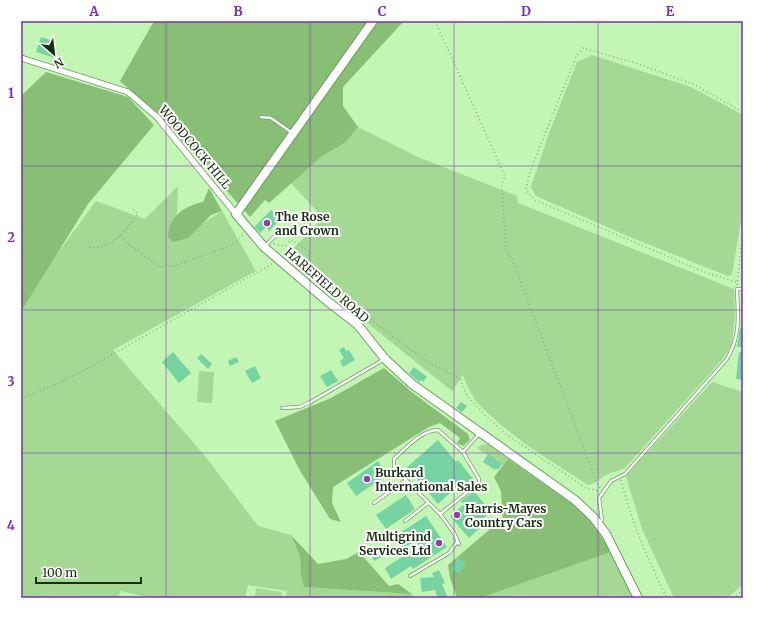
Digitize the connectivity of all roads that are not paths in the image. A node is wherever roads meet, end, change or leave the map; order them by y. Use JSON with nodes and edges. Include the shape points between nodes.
{"nodes":[{"id":1,"x":373,"y":21,"type":"edge"},
{"id":2,"x":21,"y":58,"type":"edge"},
{"id":3,"x":261,"y":117,"type":"dead end"},
{"id":4,"x":293,"y":134,"type":"junction"},
{"id":5,"x":236,"y":214,"type":"junction"},
{"id":6,"x":275,"y":236,"type":"dead end"},
{"id":7,"x":266,"y":245,"type":"junction"},
{"id":8,"x":743,"y":289,"type":"edge"},
{"id":9,"x":385,"y":359,"type":"junction"},
{"id":10,"x":282,"y":408,"type":"dead end"},
{"id":11,"x":480,"y":434,"type":"junction"},
{"id":12,"x":463,"y":452,"type":"junction"},
{"id":13,"x":406,"y":480,"type":"junction"},
{"id":14,"x":374,"y":503,"type":"dead end"},
{"id":15,"x":428,"y":504,"type":"junction"},
{"id":16,"x":440,"y":514,"type":"junction"},
{"id":17,"x":405,"y":521,"type":"dead end"},
{"id":18,"x":597,"y":523,"type":"junction"},
{"id":19,"x":410,"y":576,"type":"dead end"},
{"id":20,"x":638,"y":598,"type":"edge"}],
"edges":[{"from":1,"to":4,"type":"street"},
{"from":2,"to":5,"type":"street","name":"WOODCOCK HILL","via":[[128,92],[157,117]]},
{"from":3,"to":4,"type":"lane","via":[[271,118]]},
{"from":4,"to":5,"type":"street"},
{"from":5,"to":7,"type":"street","name":"HAREFIELD ROAD"},
{"from":6,"to":7,"type":"lane"},
{"from":7,"to":9,"type":"street","name":"HAREFIELD ROAD","via":[[327,301],[357,324]]},
{"from":8,"to":18,"type":"lane","via":[[738,289],[738,334],[727,359],[625,474],[611,481],[599,498],[602,520]]},
{"from":9,"to":10,"type":"lane","via":[[304,405]]},
{"from":9,"to":11,"type":"street","name":"HAREFIELD ROAD","via":[[412,384]]},
{"from":11,"to":12,"type":"lane"},
{"from":11,"to":18,"type":"street","name":"HAREFIELD ROAD","via":[[574,500]]},
{"from":12,"to":13,"type":"lane","via":[[438,430],[430,430],[394,459],[394,468]]},
{"from":12,"to":16,"type":"lane","via":[[479,483]]},
{"from":13,"to":14,"type":"lane"},
{"from":13,"to":15,"type":"lane"},
{"from":15,"to":16,"type":"lane"},
{"from":15,"to":17,"type":"lane"},
{"from":16,"to":19,"type":"lane","via":[[458,543],[449,553]]},
{"from":18,"to":20,"type":"street","name":"HAREFIELD ROAD","via":[[606,534]]}]}
